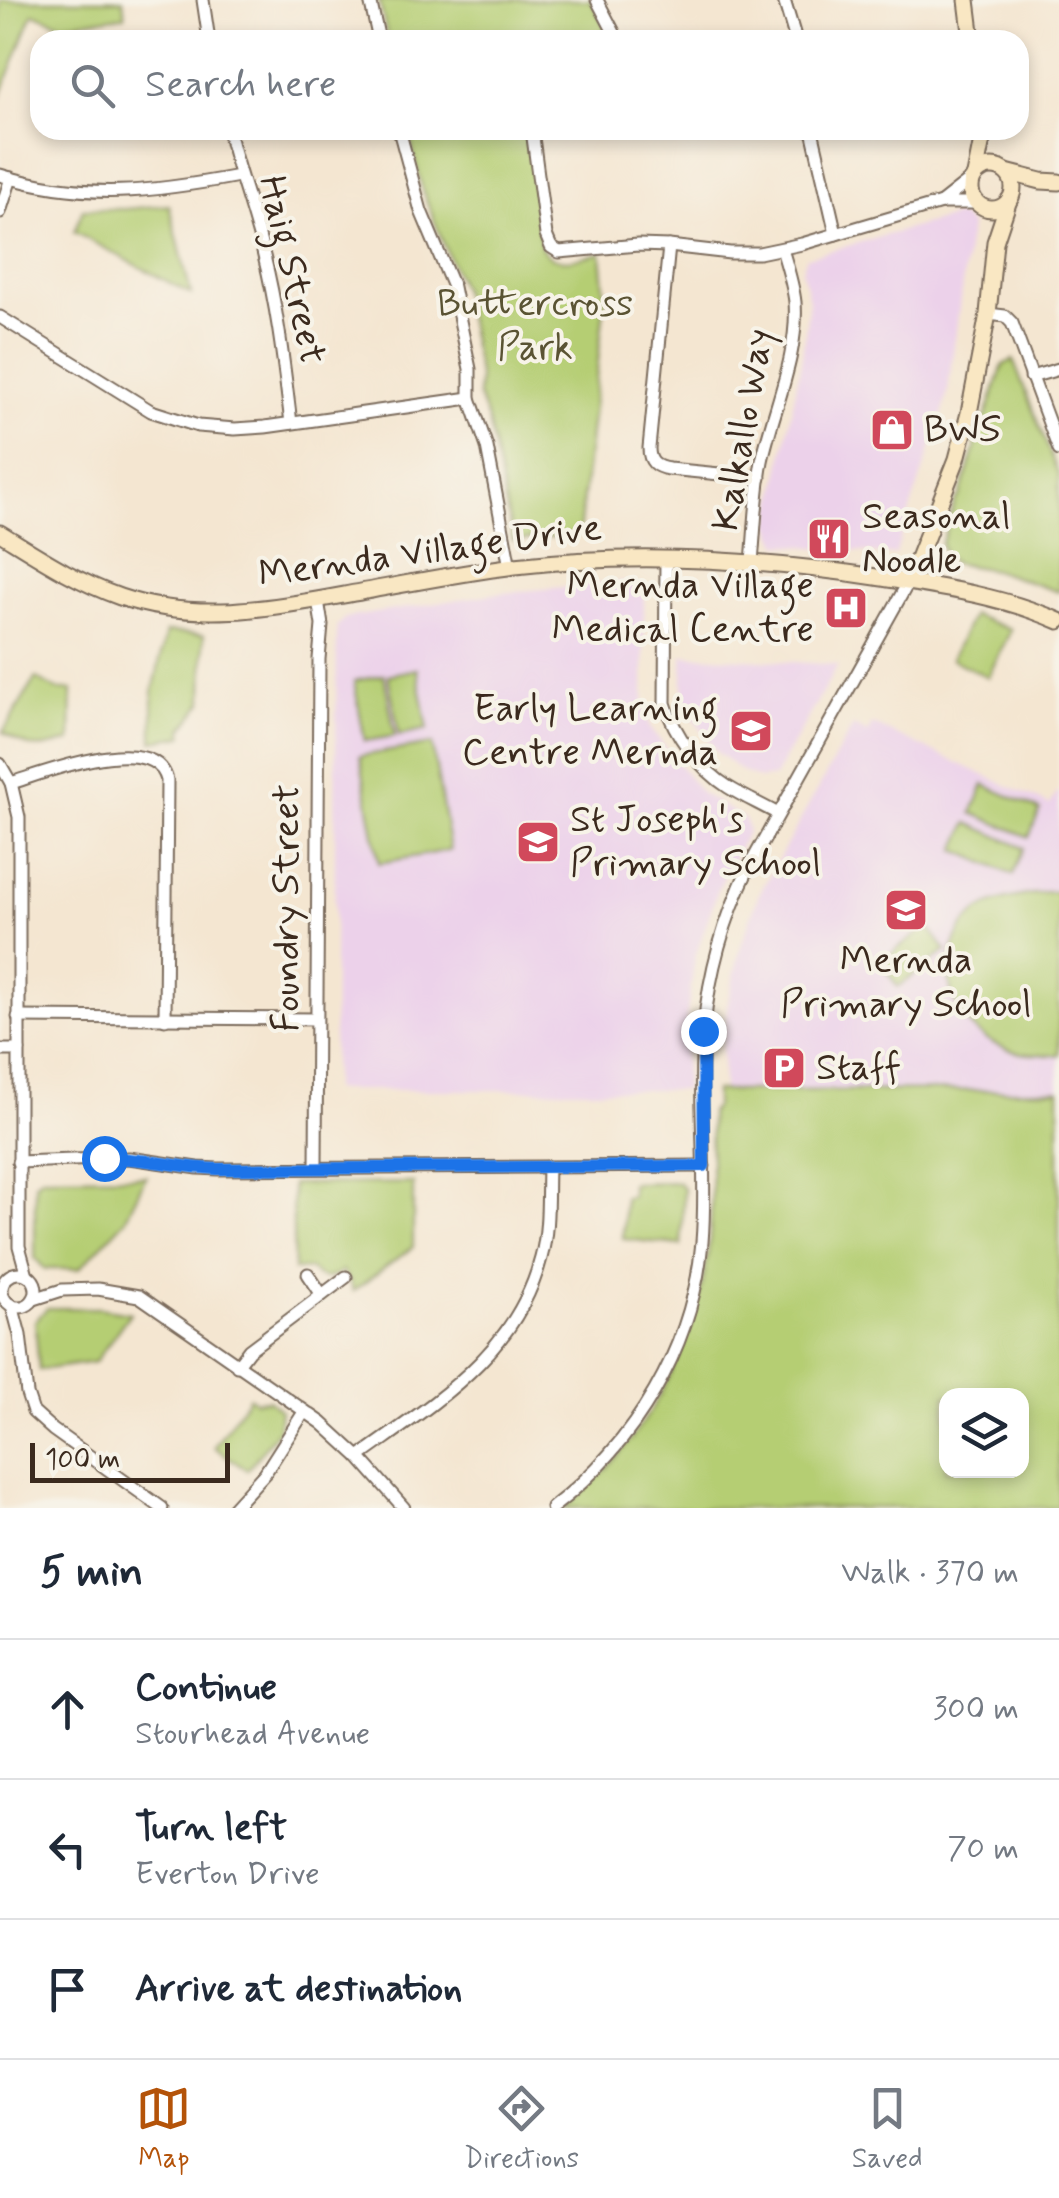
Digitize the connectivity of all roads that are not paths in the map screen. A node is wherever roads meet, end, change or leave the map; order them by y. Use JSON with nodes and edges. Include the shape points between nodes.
{"nodes":[{"id":1,"x":203,"y":0,"type":"edge"},
{"id":2,"x":370,"y":0,"type":"edge"},
{"id":3,"x":597,"y":0,"type":"edge"},
{"id":4,"x":784,"y":0,"type":"edge"},
{"id":5,"x":967,"y":0,"type":"edge"},
{"id":6,"x":208,"y":30,"type":"edge"},
{"id":7,"x":377,"y":30,"type":"edge"},
{"id":8,"x":613,"y":30,"type":"edge"},
{"id":9,"x":793,"y":30,"type":"edge"},
{"id":10,"x":971,"y":30,"type":"edge"},
{"id":11,"x":230,"y":140,"type":"edge"},
{"id":12,"x":402,"y":140,"type":"edge"},
{"id":13,"x":533,"y":140,"type":"edge"},
{"id":14,"x":814,"y":140,"type":"edge"},
{"id":15,"x":982,"y":140,"type":"edge"},
{"id":16,"x":988,"y":140,"type":"edge"},
{"id":17,"x":1005,"y":171,"type":"junction"},
{"id":18,"x":239,"y":176,"type":"junction"},
{"id":19,"x":975,"y":176,"type":"junction"},
{"id":20,"x":5,"y":177,"type":"edge"},
{"id":21,"x":1055,"y":182,"type":"edge"},
{"id":22,"x":1010,"y":198,"type":"junction"},
{"id":23,"x":941,"y":203,"type":"junction"},
{"id":24,"x":979,"y":204,"type":"junction"},
{"id":25,"x":0,"y":212,"type":"edge"},
{"id":26,"x":836,"y":234,"type":"junction"},
{"id":27,"x":995,"y":242,"type":"junction"},
{"id":28,"x":669,"y":246,"type":"junction"},
{"id":29,"x":782,"y":249,"type":"junction"},
{"id":30,"x":988,"y":314,"type":"junction"},
{"id":31,"x":0,"y":317,"type":"edge"},
{"id":32,"x":1059,"y":370,"type":"edge"},
{"id":33,"x":1031,"y":376,"type":"junction"},
{"id":34,"x":470,"y":398,"type":"junction"},
{"id":35,"x":291,"y":423,"type":"junction"},
{"id":36,"x":1059,"y":450,"type":"edge"},
{"id":37,"x":760,"y":478,"type":"junction"},
{"id":38,"x":0,"y":533,"type":"edge"},
{"id":39,"x":666,"y":558,"type":"junction"},
{"id":40,"x":752,"y":562,"type":"junction"},
{"id":41,"x":510,"y":567,"type":"junction"},
{"id":42,"x":909,"y":581,"type":"junction"},
{"id":43,"x":314,"y":601,"type":"junction"},
{"id":44,"x":1059,"y":621,"type":"edge"},
{"id":45,"x":0,"y":764,"type":"edge"},
{"id":46,"x":11,"y":783,"type":"junction"},
{"id":47,"x":778,"y":814,"type":"junction"},
{"id":48,"x":18,"y":1018,"type":"junction"},
{"id":49,"x":164,"y":1019,"type":"junction"},
{"id":50,"x":316,"y":1019,"type":"junction"},
{"id":51,"x":0,"y":1050,"type":"edge"},
{"id":52,"x":18,"y":1050,"type":"junction"},
{"id":53,"x":18,"y":1162,"type":"junction"},
{"id":54,"x":704,"y":1166,"type":"junction"},
{"id":55,"x":316,"y":1167,"type":"junction"},
{"id":56,"x":548,"y":1167,"type":"junction"},
{"id":57,"x":18,"y":1246,"type":"junction"},
{"id":58,"x":308,"y":1274,"type":"dead end"},
{"id":59,"x":346,"y":1277,"type":"dead end"},
{"id":60,"x":30,"y":1278,"type":"junction"},
{"id":61,"x":5,"y":1280,"type":"edge"},
{"id":62,"x":62,"y":1290,"type":"junction"},
{"id":63,"x":322,"y":1295,"type":"junction"},
{"id":64,"x":6,"y":1300,"type":"edge"},
{"id":65,"x":31,"y":1301,"type":"junction"},
{"id":66,"x":20,"y":1336,"type":"junction"},
{"id":67,"x":237,"y":1366,"type":"junction"},
{"id":68,"x":304,"y":1412,"type":"junction"},
{"id":69,"x":360,"y":1457,"type":"junction"},
{"id":70,"x":162,"y":1508,"type":"edge"},
{"id":71,"x":233,"y":1508,"type":"edge"},
{"id":72,"x":404,"y":1508,"type":"edge"},
{"id":73,"x":552,"y":1508,"type":"edge"}],
"edges":[{"from":1,"to":6,"type":"street"},
{"from":2,"to":7,"type":"street"},
{"from":3,"to":8,"type":"street"},
{"from":4,"to":9,"type":"street"},
{"from":5,"to":10,"type":"street"},
{"from":11,"to":18,"type":"street","name":"Haig Street"},
{"from":12,"to":34,"type":"street","via":[[420,211],[454,286]]},
{"from":13,"to":28,"type":"street","via":[[552,248]]},
{"from":14,"to":26,"type":"street"},
{"from":15,"to":19,"type":"street"},
{"from":16,"to":17,"type":"street"},
{"from":17,"to":19,"type":"street","via":[[992,166]]},
{"from":17,"to":21,"type":"street"},
{"from":17,"to":22,"type":"street"},
{"from":18,"to":20,"type":"street","via":[[116,193]]},
{"from":18,"to":35,"type":"street","name":"Haig Street","via":[[264,254]]},
{"from":19,"to":23,"type":"street"},
{"from":19,"to":24,"type":"street","via":[[971,191]]},
{"from":20,"to":25,"type":"street"},
{"from":21,"to":22,"type":"street"},
{"from":22,"to":24,"type":"street","via":[[998,208]]},
{"from":22,"to":27,"type":"street"},
{"from":23,"to":24,"type":"street"},
{"from":23,"to":26,"type":"street"},
{"from":24,"to":27,"type":"street"},
{"from":26,"to":29,"type":"street"},
{"from":27,"to":30,"type":"street"},
{"from":28,"to":29,"type":"street","via":[[730,253]]},
{"from":28,"to":37,"type":"street","via":[[650,459],[668,469]]},
{"from":29,"to":37,"type":"street","name":"Kalkallo Way","via":[[794,290],[794,328]]},
{"from":30,"to":33,"type":"street","via":[[1012,323]]},
{"from":30,"to":42,"type":"street","via":[[956,459]]},
{"from":31,"to":35,"type":"street","via":[[164,416],[216,429]]},
{"from":32,"to":33,"type":"street"},
{"from":33,"to":36,"type":"street"},
{"from":34,"to":35,"type":"street"},
{"from":34,"to":41,"type":"street","via":[[487,447]]},
{"from":37,"to":40,"type":"street","name":"Kalkallo Way"},
{"from":38,"to":43,"type":"street","name":"Mernda Village Drive","via":[[78,580],[144,604],[222,612]]},
{"from":39,"to":40,"type":"street","name":"Mernda Village Drive"},
{"from":39,"to":41,"type":"street","name":"Mernda Village Drive"},
{"from":39,"to":47,"type":"street","via":[[670,720],[712,775]]},
{"from":40,"to":42,"type":"street","name":"Mernda Village Drive"},
{"from":41,"to":43,"type":"street","name":"Mernda Village Drive"},
{"from":42,"to":44,"type":"street","name":"Mernda Village Drive","via":[[980,594]]},
{"from":42,"to":47,"type":"street"},
{"from":43,"to":50,"type":"street","name":"Foundry Street","via":[[322,625]]},
{"from":45,"to":46,"type":"street"},
{"from":46,"to":48,"type":"street","via":[[20,835]]},
{"from":46,"to":49,"type":"street","via":[[89,758],[151,759],[165,772]]},
{"from":47,"to":54,"type":"street","via":[[737,892],[715,955],[703,1031]]},
{"from":48,"to":49,"type":"street"},
{"from":48,"to":52,"type":"street"},
{"from":49,"to":50,"type":"street"},
{"from":50,"to":55,"type":"street","name":"Foundry Street"},
{"from":51,"to":52,"type":"street"},
{"from":52,"to":53,"type":"street"},
{"from":53,"to":55,"type":"street","via":[[129,1158],[198,1168]]},
{"from":53,"to":57,"type":"street"},
{"from":54,"to":56,"type":"street"},
{"from":54,"to":73,"type":"street","via":[[698,1269],[672,1357],[627,1434]]},
{"from":55,"to":56,"type":"street"},
{"from":56,"to":69,"type":"street","via":[[542,1258],[515,1321],[474,1370]]},
{"from":57,"to":60,"type":"street"},
{"from":57,"to":61,"type":"street"},
{"from":58,"to":63,"type":"street"},
{"from":59,"to":63,"type":"street"},
{"from":60,"to":61,"type":"street","via":[[15,1274]]},
{"from":60,"to":62,"type":"street"},
{"from":60,"to":65,"type":"street","via":[[36,1290]]},
{"from":61,"to":64,"type":"street"},
{"from":62,"to":65,"type":"street"},
{"from":62,"to":67,"type":"street","via":[[138,1296]]},
{"from":63,"to":67,"type":"street"},
{"from":64,"to":65,"type":"street","via":[[21,1307]]},
{"from":64,"to":66,"type":"street"},
{"from":65,"to":66,"type":"street"},
{"from":66,"to":70,"type":"street","via":[[32,1412]]},
{"from":67,"to":68,"type":"street"},
{"from":68,"to":69,"type":"street"},
{"from":68,"to":71,"type":"street","via":[[266,1472]]},
{"from":69,"to":72,"type":"street"}]}
